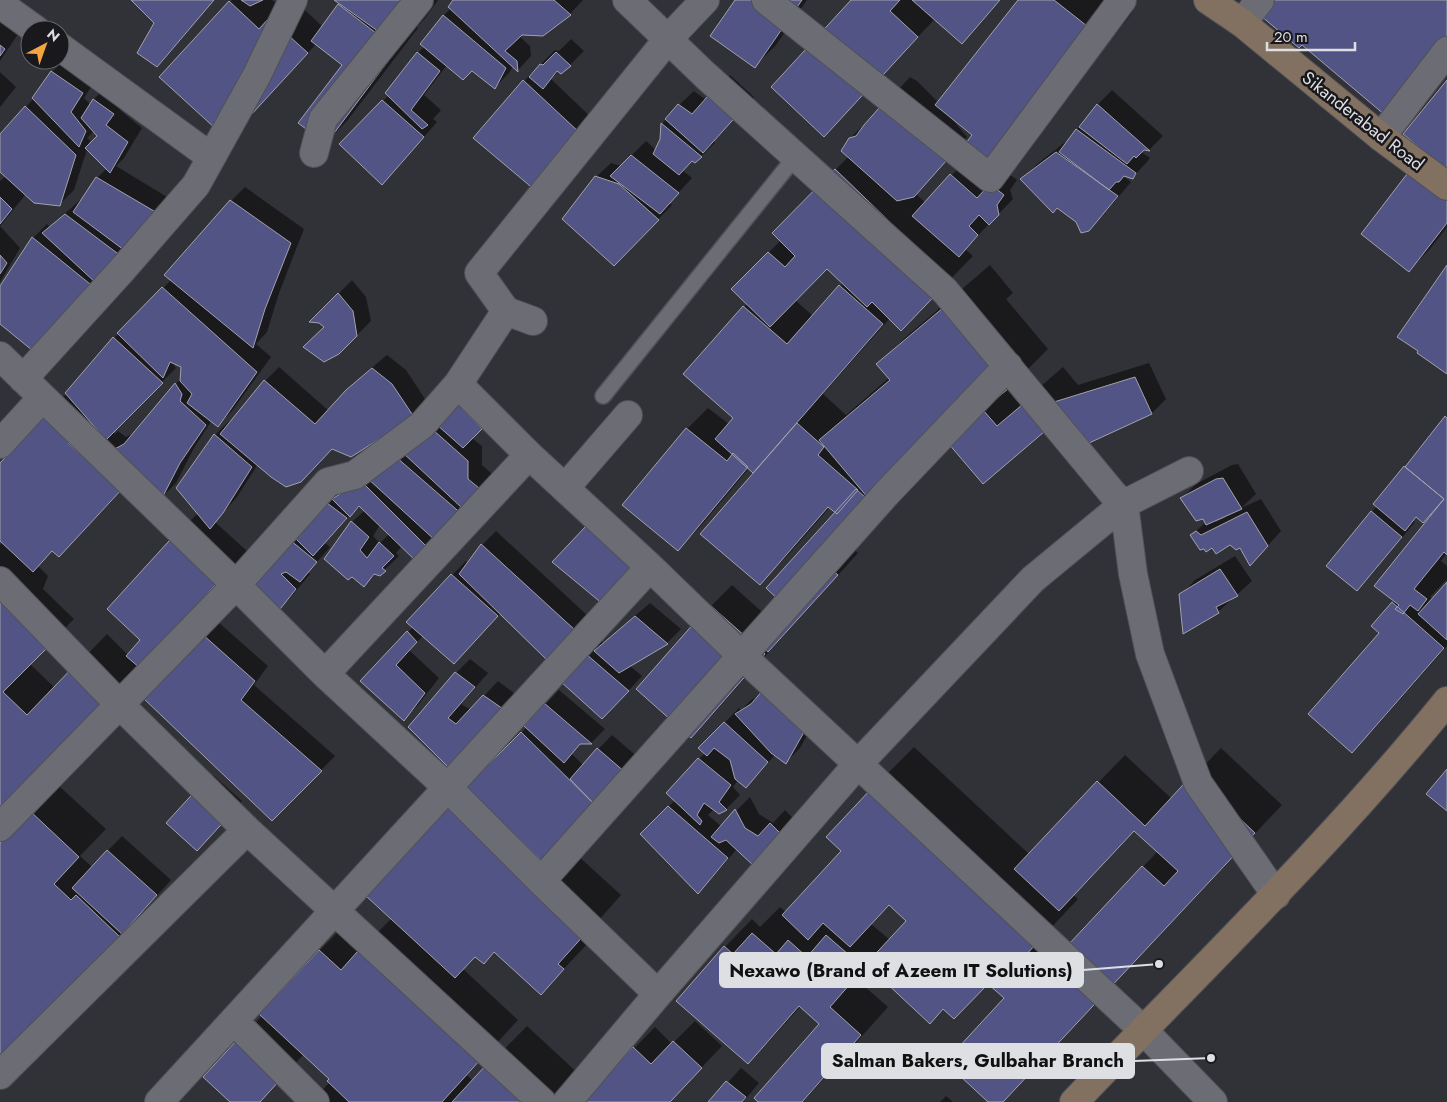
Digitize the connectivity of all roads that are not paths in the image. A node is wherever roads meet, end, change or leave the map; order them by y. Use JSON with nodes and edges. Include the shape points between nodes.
{"nodes":[{"id":1,"x":293,"y":0,"type":"edge"},
{"id":2,"x":419,"y":0,"type":"edge"},
{"id":3,"x":627,"y":0,"type":"edge"},
{"id":4,"x":705,"y":0,"type":"edge"},
{"id":5,"x":766,"y":0,"type":"edge"},
{"id":6,"x":1122,"y":0,"type":"edge"},
{"id":7,"x":1208,"y":0,"type":"edge"},
{"id":8,"x":1260,"y":0,"type":"edge"},
{"id":9,"x":0,"y":4,"type":"edge"},
{"id":10,"x":22,"y":20,"type":"edge"},
{"id":11,"x":1242,"y":23,"type":"junction"},
{"id":12,"x":668,"y":39,"type":"junction"},
{"id":13,"x":1447,"y":51,"type":"edge"},
{"id":14,"x":70,"y":54,"type":"edge"},
{"id":15,"x":1381,"y":137,"type":"junction"},
{"id":16,"x":314,"y":153,"type":"dead end"},
{"id":17,"x":796,"y":156,"type":"junction"},
{"id":18,"x":211,"y":157,"type":"junction"},
{"id":19,"x":1447,"y":186,"type":"edge"},
{"id":20,"x":506,"y":311,"type":"junction"},
{"id":21,"x":533,"y":321,"type":"dead end"},
{"id":22,"x":0,"y":356,"type":"edge"},
{"id":23,"x":1008,"y":366,"type":"junction"},
{"id":24,"x":458,"y":384,"type":"junction"},
{"id":25,"x":33,"y":388,"type":"junction"},
{"id":26,"x":603,"y":396,"type":"dead end"},
{"id":27,"x":628,"y":415,"type":"dead end"},
{"id":28,"x":0,"y":444,"type":"edge"},
{"id":29,"x":529,"y":455,"type":"junction"},
{"id":30,"x":1189,"y":471,"type":"dead end"},
{"id":31,"x":565,"y":488,"type":"junction"},
{"id":32,"x":1124,"y":504,"type":"junction"},
{"id":33,"x":650,"y":567,"type":"junction"},
{"id":34,"x":0,"y":582,"type":"edge"},
{"id":35,"x":236,"y":585,"type":"junction"},
{"id":36,"x":741,"y":655,"type":"junction"},
{"id":37,"x":325,"y":674,"type":"junction"},
{"id":38,"x":1447,"y":701,"type":"edge"},
{"id":39,"x":120,"y":705,"type":"junction"},
{"id":40,"x":857,"y":764,"type":"junction"},
{"id":41,"x":448,"y":788,"type":"junction"},
{"id":42,"x":4,"y":815,"type":"edge"},
{"id":43,"x":247,"y":830,"type":"junction"},
{"id":44,"x":541,"y":881,"type":"junction"},
{"id":45,"x":1276,"y":895,"type":"junction"},
{"id":46,"x":334,"y":911,"type":"junction"},
{"id":47,"x":658,"y":994,"type":"junction"},
{"id":48,"x":234,"y":1021,"type":"junction"},
{"id":49,"x":1143,"y":1030,"type":"junction"},
{"id":50,"x":0,"y":1075,"type":"edge"},
{"id":51,"x":159,"y":1102,"type":"edge"},
{"id":52,"x":315,"y":1102,"type":"edge"},
{"id":53,"x":542,"y":1102,"type":"edge"},
{"id":54,"x":567,"y":1102,"type":"edge"},
{"id":55,"x":1074,"y":1102,"type":"edge"},
{"id":56,"x":1213,"y":1102,"type":"edge"}],
"edges":[{"from":1,"to":18,"type":"street","via":[[257,75]]},
{"from":2,"to":16,"type":"street","via":[[323,119]]},
{"from":3,"to":12,"type":"street"},
{"from":4,"to":12,"type":"street"},
{"from":5,"to":6,"type":"street","via":[[990,178]]},
{"from":7,"to":11,"type":"main road","name":"Sikanderabad Road"},
{"from":8,"to":11,"type":"street"},
{"from":9,"to":10,"type":"street"},
{"from":11,"to":15,"type":"main road","name":"Sikanderabad Road"},
{"from":12,"to":17,"type":"street"},
{"from":12,"to":20,"type":"street","via":[[479,273]]},
{"from":13,"to":15,"type":"street"},
{"from":14,"to":18,"type":"street"},
{"from":15,"to":19,"type":"main road","name":"Sikanderabad Road"},
{"from":17,"to":23,"type":"street","via":[[946,291]]},
{"from":17,"to":26,"type":"lane"},
{"from":18,"to":25,"type":"street","via":[[196,185],[122,270]]},
{"from":20,"to":21,"type":"street"},
{"from":20,"to":24,"type":"street"},
{"from":22,"to":25,"type":"street"},
{"from":23,"to":32,"type":"street"},
{"from":23,"to":36,"type":"street","via":[[886,494]]},
{"from":24,"to":29,"type":"street"},
{"from":24,"to":35,"type":"street","via":[[422,425],[355,475],[328,482]]},
{"from":25,"to":28,"type":"street"},
{"from":25,"to":35,"type":"street"},
{"from":27,"to":31,"type":"street"},
{"from":29,"to":31,"type":"street"},
{"from":29,"to":37,"type":"street"},
{"from":30,"to":32,"type":"street"},
{"from":31,"to":33,"type":"street"},
{"from":32,"to":40,"type":"street","via":[[1033,579]]},
{"from":32,"to":45,"type":"street","via":[[1133,574],[1150,654],[1198,783]]},
{"from":33,"to":36,"type":"street"},
{"from":33,"to":41,"type":"street"},
{"from":34,"to":39,"type":"street"},
{"from":35,"to":37,"type":"street"},
{"from":35,"to":39,"type":"street"},
{"from":36,"to":40,"type":"street"},
{"from":36,"to":44,"type":"street"},
{"from":37,"to":41,"type":"street"},
{"from":38,"to":45,"type":"main road"},
{"from":39,"to":42,"type":"street"},
{"from":39,"to":43,"type":"street"},
{"from":40,"to":47,"type":"street"},
{"from":40,"to":49,"type":"street"},
{"from":41,"to":44,"type":"street"},
{"from":41,"to":46,"type":"street"},
{"from":43,"to":46,"type":"street"},
{"from":43,"to":50,"type":"street"},
{"from":44,"to":47,"type":"street"},
{"from":45,"to":49,"type":"main road"},
{"from":46,"to":48,"type":"street"},
{"from":46,"to":53,"type":"street"},
{"from":47,"to":54,"type":"street"},
{"from":48,"to":51,"type":"street"},
{"from":48,"to":52,"type":"street"},
{"from":49,"to":55,"type":"main road"},
{"from":49,"to":56,"type":"street"}]}
